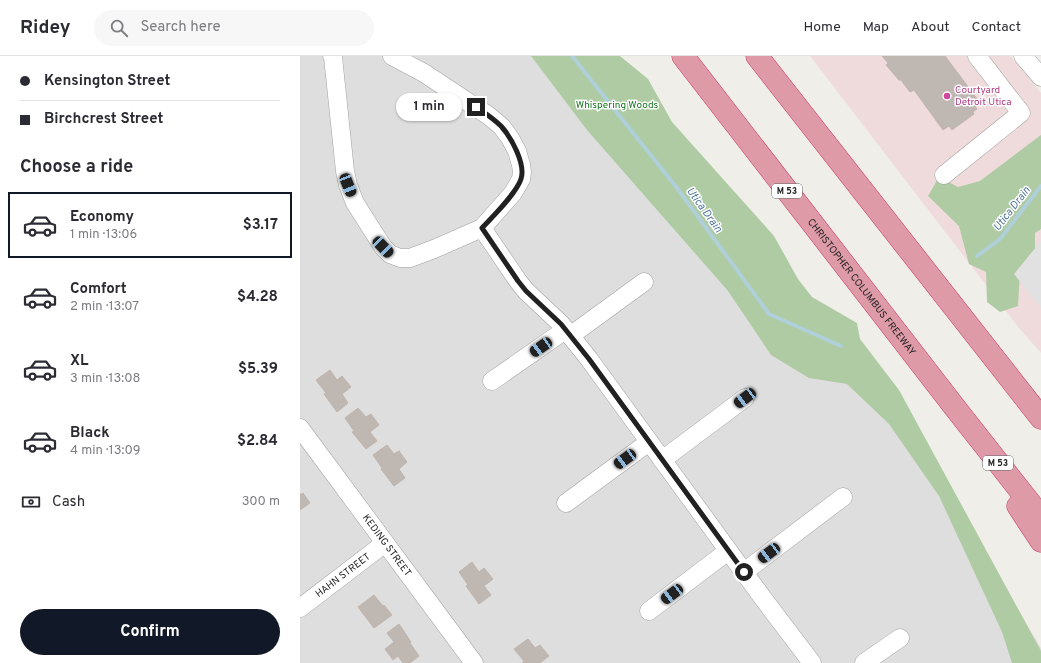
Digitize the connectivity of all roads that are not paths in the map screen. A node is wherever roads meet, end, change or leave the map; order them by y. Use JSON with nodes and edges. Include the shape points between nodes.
{"nodes":[{"id":1,"x":334,"y":56,"type":"edge"},
{"id":2,"x":392,"y":56,"type":"edge"},
{"id":3,"x":683,"y":56,"type":"edge"},
{"id":4,"x":758,"y":56,"type":"edge"},
{"id":5,"x":977,"y":56,"type":"edge"},
{"id":6,"x":1023,"y":56,"type":"edge"},
{"id":7,"x":1041,"y":77,"type":"edge"},
{"id":8,"x":944,"y":175,"type":"dead end"},
{"id":9,"x":482,"y":228,"type":"junction"},
{"id":10,"x":644,"y":282,"type":"dead end"},
{"id":11,"x":568,"y":333,"type":"junction"},
{"id":12,"x":492,"y":381,"type":"dead end"},
{"id":13,"x":745,"y":398,"type":"dead end"},
{"id":14,"x":956,"y":409,"type":"junction"},
{"id":15,"x":1041,"y":418,"type":"edge"},
{"id":16,"x":300,"y":428,"type":"edge"},
{"id":17,"x":649,"y":442,"type":"junction"},
{"id":18,"x":662,"y":460,"type":"junction"},
{"id":19,"x":843,"y":497,"type":"dead end"},
{"id":20,"x":566,"y":503,"type":"dead end"},
{"id":21,"x":1041,"y":517,"type":"edge"},
{"id":22,"x":1041,"y":541,"type":"edge"},
{"id":23,"x":385,"y":543,"type":"junction"},
{"id":24,"x":728,"y":551,"type":"junction"},
{"id":25,"x":744,"y":572,"type":"junction"},
{"id":26,"x":300,"y":608,"type":"edge"},
{"id":27,"x":649,"y":611,"type":"dead end"},
{"id":28,"x":900,"y":638,"type":"dead end"},
{"id":29,"x":810,"y":662,"type":"edge"},
{"id":30,"x":474,"y":663,"type":"edge"},
{"id":31,"x":864,"y":663,"type":"edge"}],
"edges":[{"from":1,"to":9,"type":"street","via":[[348,185],[355,203],[383,247],[390,254],[410,258]]},
{"from":2,"to":9,"type":"street","via":[[424,73],[489,116],[502,127],[517,151],[521,179],[513,193]]},
{"from":3,"to":14,"type":"highway","name":"CHRISTOPHER COLUMBUS FREEWAY","number":"M 53"},
{"from":4,"to":15,"type":"highway"},
{"from":5,"to":8,"type":"street","via":[[1021,112]]},
{"from":6,"to":7,"type":"street"},
{"from":9,"to":11,"type":"street","via":[[526,291]]},
{"from":10,"to":11,"type":"street"},
{"from":11,"to":12,"type":"street"},
{"from":11,"to":17,"type":"street"},
{"from":13,"to":18,"type":"street"},
{"from":14,"to":21,"type":"highway","name":"CHRISTOPHER COLUMBUS FREEWAY","number":"M 53"},
{"from":14,"to":22,"type":"highway"},
{"from":16,"to":23,"type":"street","name":"KEDING STREET"},
{"from":17,"to":18,"type":"street"},
{"from":17,"to":20,"type":"street"},
{"from":18,"to":24,"type":"street"},
{"from":19,"to":25,"type":"street"},
{"from":23,"to":26,"type":"street","name":"HAHN STREET"},
{"from":23,"to":30,"type":"street","name":"KEDING STREET"},
{"from":24,"to":25,"type":"street"},
{"from":24,"to":27,"type":"street"},
{"from":25,"to":29,"type":"street"},
{"from":28,"to":31,"type":"street"}]}
